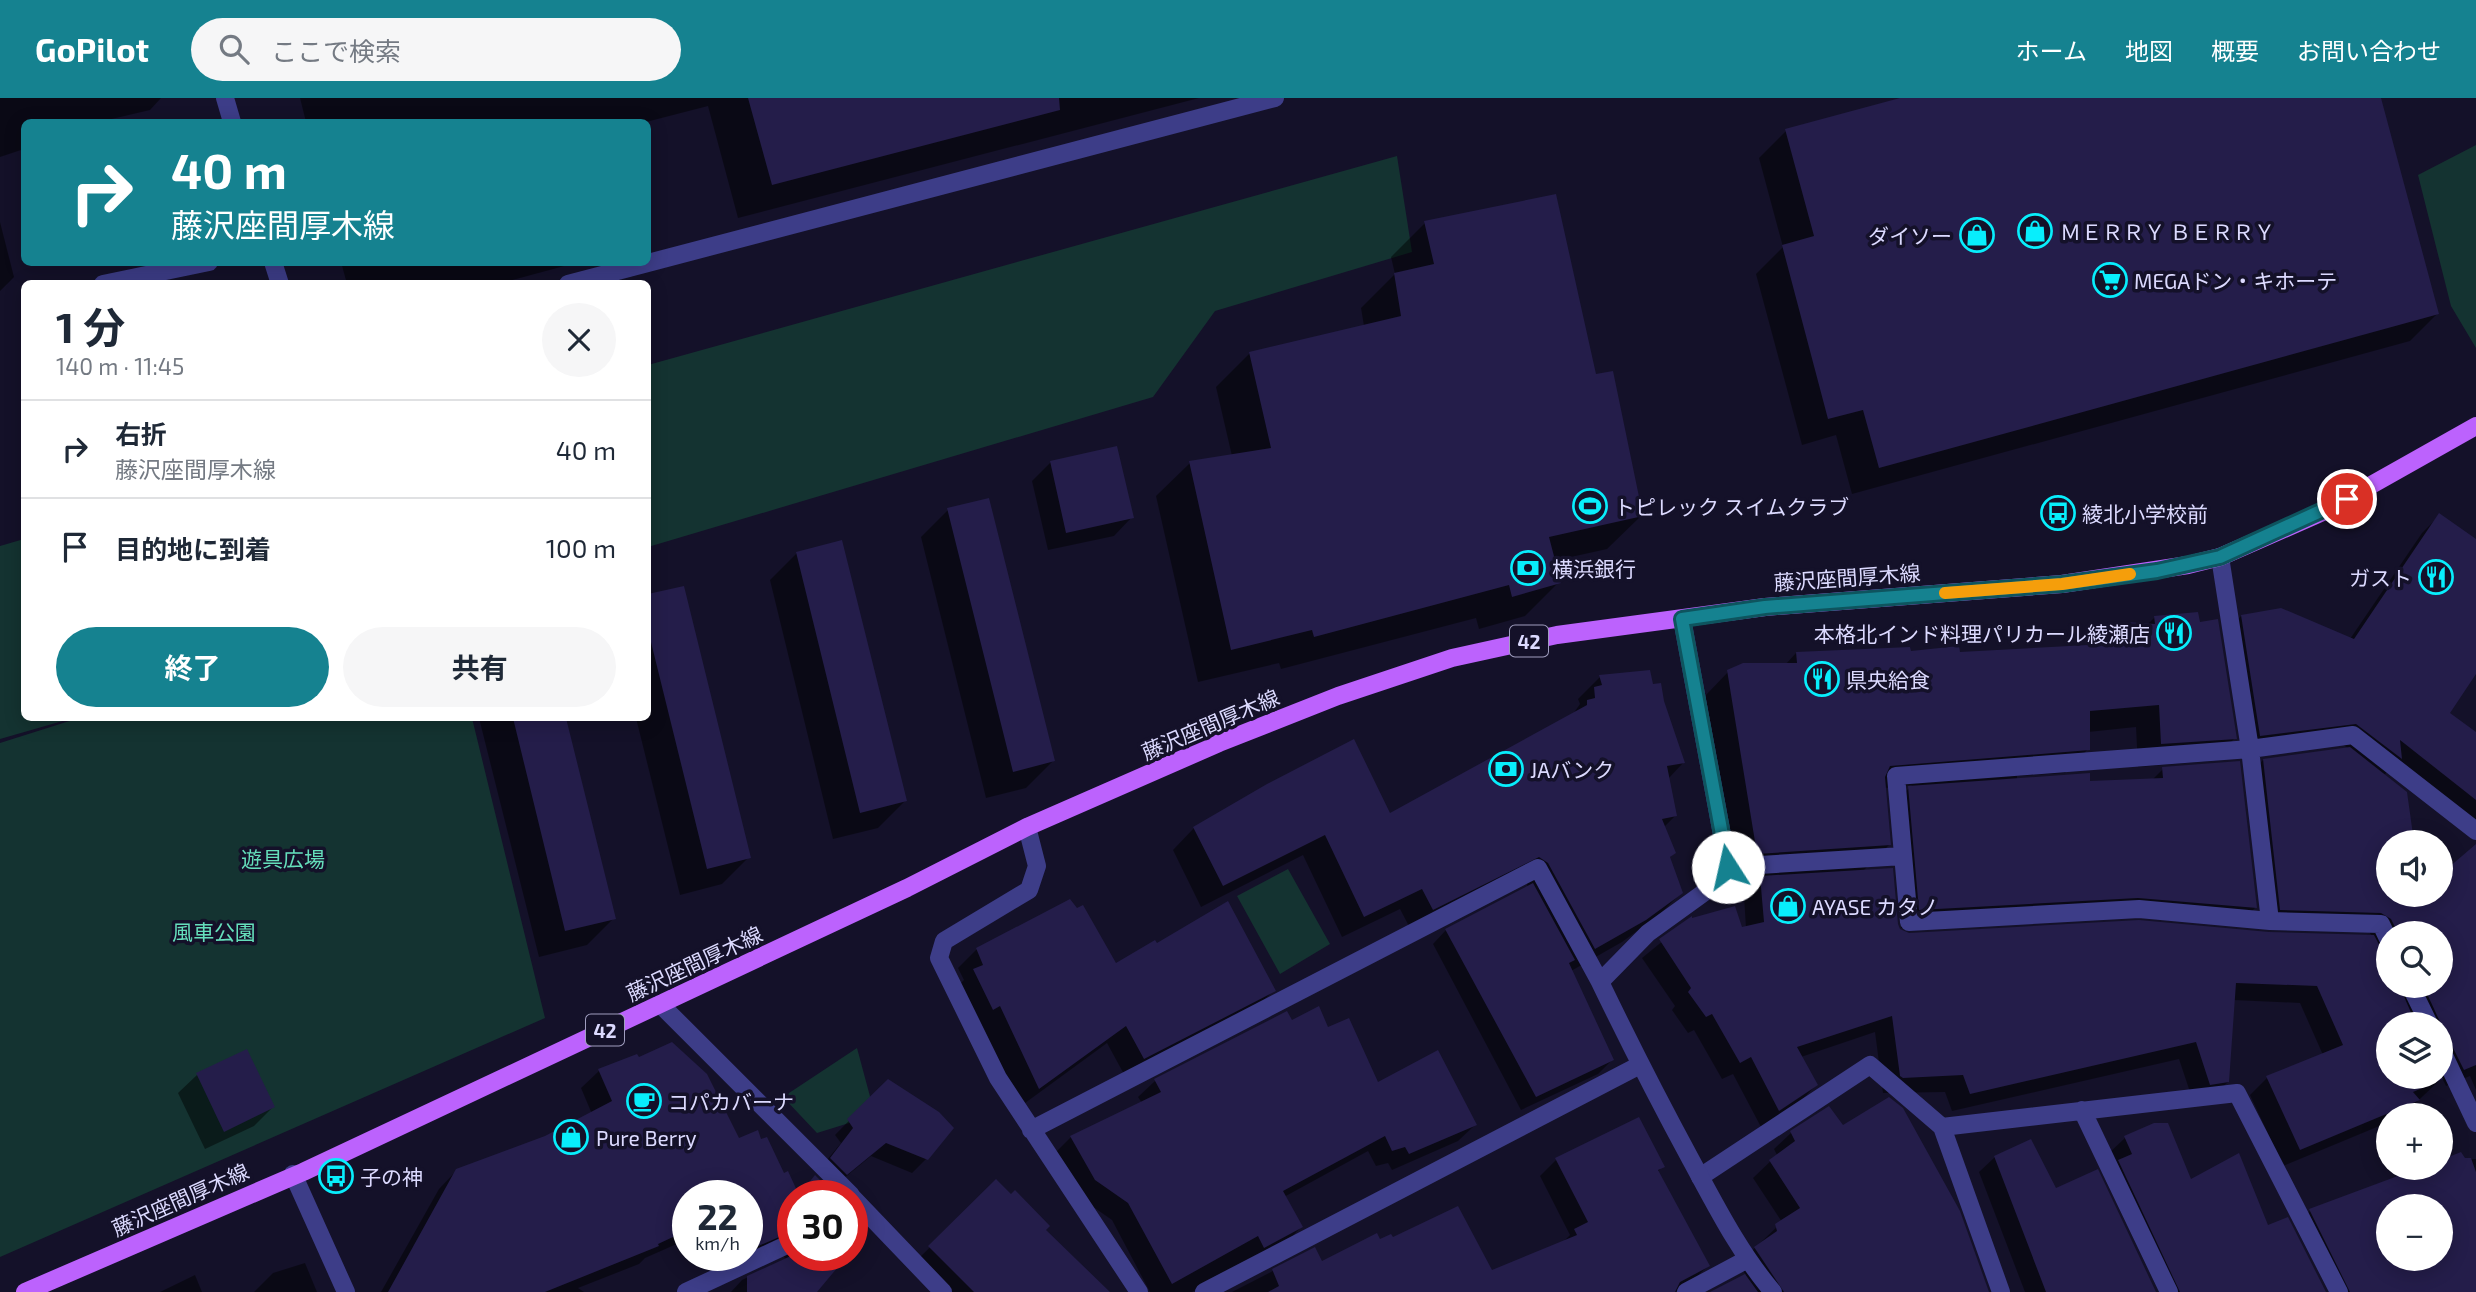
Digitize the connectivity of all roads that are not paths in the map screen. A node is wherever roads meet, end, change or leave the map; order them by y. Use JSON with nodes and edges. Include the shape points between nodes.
{"nodes":[{"id":1,"x":225,"y":98,"type":"edge"},
{"id":2,"x":1275,"y":98,"type":"edge"},
{"id":3,"x":231,"y":119,"type":"edge"},
{"id":4,"x":651,"y":262,"type":"edge"},
{"id":5,"x":190,"y":266,"type":"edge"},
{"id":6,"x":636,"y":266,"type":"edge"},
{"id":7,"x":122,"y":280,"type":"edge"},
{"id":8,"x":583,"y":280,"type":"edge"},
{"id":9,"x":2476,"y":426,"type":"edge"},
{"id":10,"x":2220,"y":557,"type":"junction"},
{"id":11,"x":1682,"y":619,"type":"junction"},
{"id":12,"x":2250,"y":749,"type":"junction"},
{"id":13,"x":1027,"y":827,"type":"junction"},
{"id":14,"x":2476,"y":831,"type":"edge"},
{"id":15,"x":1903,"y":856,"type":"junction"},
{"id":16,"x":1728,"y":867,"type":"junction"},
{"id":17,"x":2270,"y":921,"type":"junction"},
{"id":18,"x":2376,"y":924,"type":"edge"},
{"id":19,"x":1600,"y":982,"type":"junction"},
{"id":20,"x":660,"y":1004,"type":"junction"},
{"id":21,"x":1640,"y":1065,"type":"junction"},
{"id":22,"x":2453,"y":1074,"type":"edge"},
{"id":23,"x":2082,"y":1110,"type":"junction"},
{"id":24,"x":2476,"y":1123,"type":"edge"},
{"id":25,"x":1942,"y":1127,"type":"junction"},
{"id":26,"x":1031,"y":1130,"type":"junction"},
{"id":27,"x":293,"y":1174,"type":"junction"},
{"id":28,"x":1700,"y":1177,"type":"junction"},
{"id":29,"x":832,"y":1180,"type":"edge"},
{"id":30,"x":868,"y":1216,"type":"edge"},
{"id":31,"x":777,"y":1249,"type":"edge"},
{"id":32,"x":1746,"y":1260,"type":"junction"},
{"id":33,"x":25,"y":1292,"type":"edge"},
{"id":34,"x":346,"y":1292,"type":"edge"},
{"id":35,"x":686,"y":1292,"type":"edge"},
{"id":36,"x":943,"y":1292,"type":"edge"},
{"id":37,"x":1139,"y":1292,"type":"edge"},
{"id":38,"x":1204,"y":1292,"type":"edge"},
{"id":39,"x":1686,"y":1292,"type":"edge"},
{"id":40,"x":1773,"y":1292,"type":"edge"},
{"id":41,"x":2001,"y":1292,"type":"edge"},
{"id":42,"x":2169,"y":1292,"type":"edge"},
{"id":43,"x":2339,"y":1292,"type":"edge"}],
"edges":[{"from":1,"to":3,"type":"street"},
{"from":2,"to":4,"type":"street"},
{"from":5,"to":7,"type":"street"},
{"from":6,"to":8,"type":"street"},
{"from":9,"to":10,"type":"main road","name":"藤沢座間厚木線","number":"42","via":[[2325,511]]},
{"from":10,"to":11,"type":"main road","name":"藤沢座間厚木線","number":"42","via":[[2062,584],[1765,607]]},
{"from":10,"to":12,"type":"street"},
{"from":11,"to":13,"type":"main road","name":"藤沢座間厚木線","number":"42","via":[[1557,635],[1452,658],[1219,743]]},
{"from":11,"to":16,"type":"street"},
{"from":12,"to":14,"type":"street","via":[[2353,735]]},
{"from":12,"to":15,"type":"street","via":[[1896,776]]},
{"from":12,"to":17,"type":"street"},
{"from":13,"to":20,"type":"main road","name":"藤沢座間厚木線","number":"42"},
{"from":13,"to":26,"type":"street","via":[[1038,866],[1029,890],[944,941],[939,958],[998,1078]]},
{"from":15,"to":16,"type":"street"},
{"from":15,"to":17,"type":"street","via":[[1909,922],[2139,909]]},
{"from":16,"to":19,"type":"street","via":[[1720,881],[1648,933]]},
{"from":17,"to":18,"type":"street"},
{"from":19,"to":21,"type":"street"},
{"from":19,"to":26,"type":"street","via":[[1538,869]]},
{"from":20,"to":27,"type":"main road","name":"藤沢座間厚木線","number":"42"},
{"from":20,"to":29,"type":"street"},
{"from":21,"to":28,"type":"street"},
{"from":21,"to":38,"type":"street"},
{"from":22,"to":24,"type":"street"},
{"from":23,"to":25,"type":"street"},
{"from":23,"to":42,"type":"street"},
{"from":23,"to":43,"type":"street","via":[[2237,1093]]},
{"from":25,"to":28,"type":"street","via":[[1870,1065]]},
{"from":25,"to":41,"type":"street"},
{"from":26,"to":37,"type":"street"},
{"from":27,"to":33,"type":"main road","name":"藤沢座間厚木線","number":"42"},
{"from":27,"to":34,"type":"street"},
{"from":28,"to":32,"type":"street"},
{"from":30,"to":36,"type":"street"},
{"from":31,"to":35,"type":"street"},
{"from":32,"to":39,"type":"street"},
{"from":32,"to":40,"type":"street"}]}
